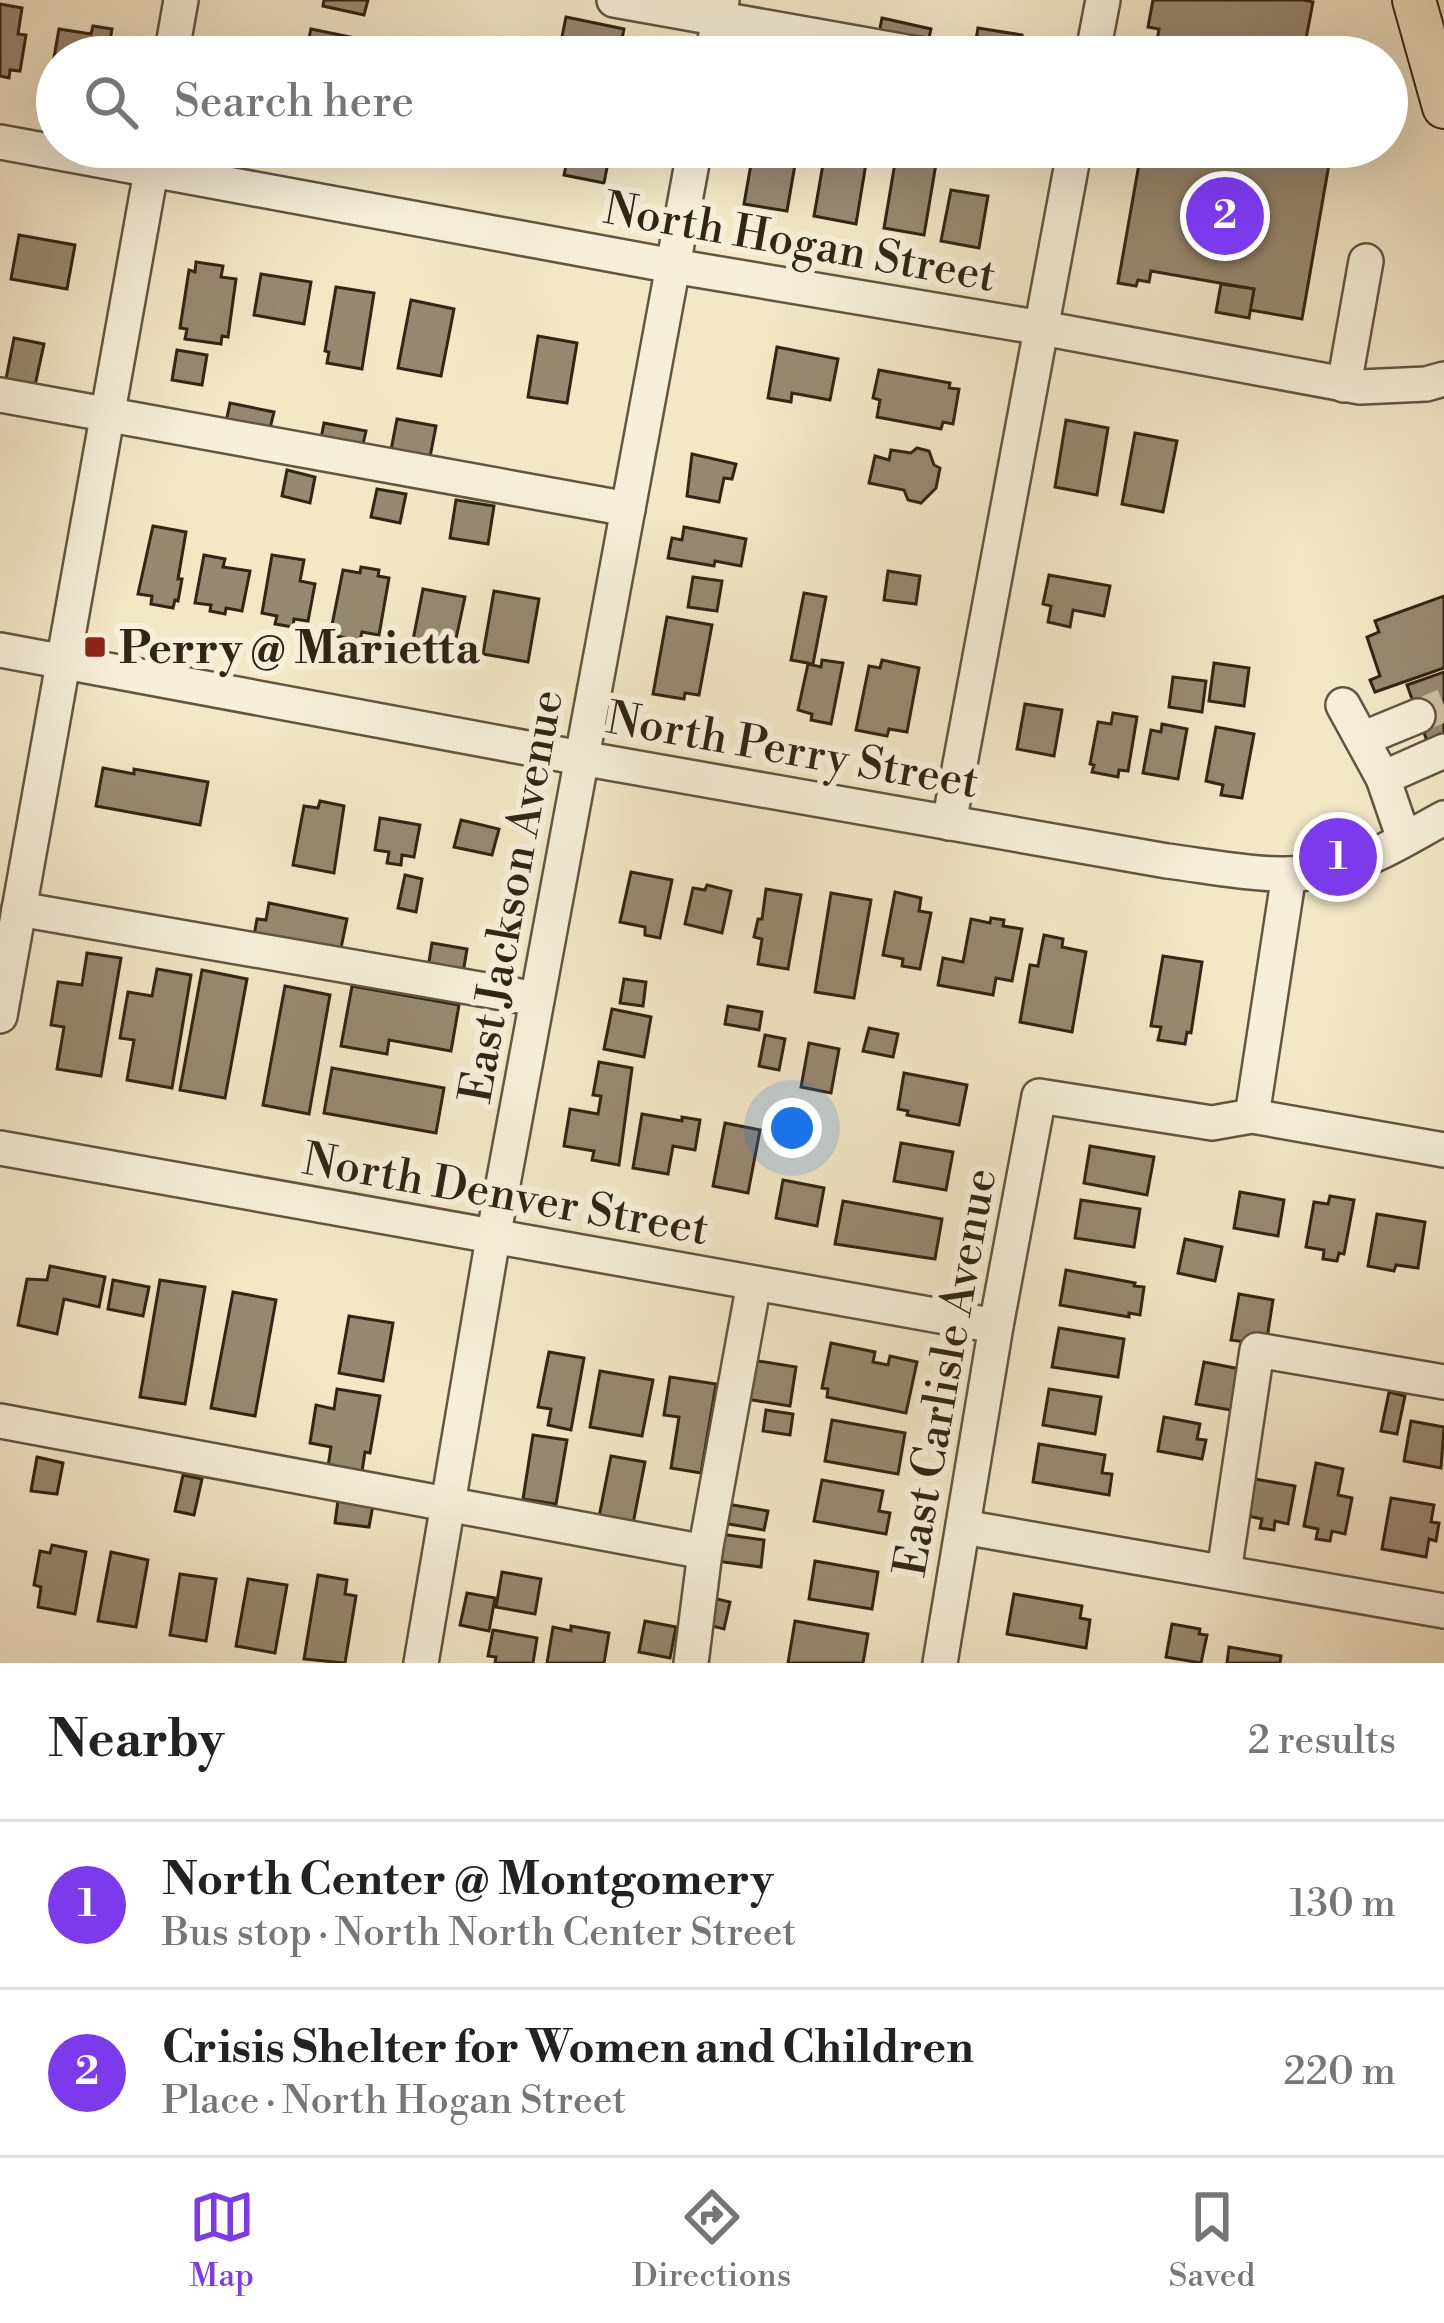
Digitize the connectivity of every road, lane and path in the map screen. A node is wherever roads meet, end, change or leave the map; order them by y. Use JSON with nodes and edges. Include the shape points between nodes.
{"nodes":[{"id":1,"x":181,"y":0,"type":"edge"},
{"id":2,"x":614,"y":0,"type":"edge"},
{"id":3,"x":1103,"y":0,"type":"edge"},
{"id":4,"x":1414,"y":0,"type":"edge"},
{"id":5,"x":720,"y":9,"type":"edge"},
{"id":6,"x":175,"y":36,"type":"edge"},
{"id":7,"x":841,"y":36,"type":"edge"},
{"id":8,"x":1096,"y":36,"type":"edge"},
{"id":9,"x":1444,"y":107,"type":"edge"},
{"id":10,"x":0,"y":142,"type":"edge"},
{"id":11,"x":36,"y":146,"type":"edge"},
{"id":12,"x":151,"y":168,"type":"edge"},
{"id":13,"x":201,"y":168,"type":"edge"},
{"id":14,"x":691,"y":168,"type":"edge"},
{"id":15,"x":1071,"y":168,"type":"edge"},
{"id":16,"x":1366,"y":261,"type":"dead end"},
{"id":17,"x":674,"y":266,"type":"junction"},
{"id":18,"x":1042,"y":328,"type":"junction"},
{"id":19,"x":1444,"y":379,"type":"edge"},
{"id":20,"x":1344,"y":385,"type":"junction"},
{"id":21,"x":0,"y":395,"type":"edge"},
{"id":22,"x":107,"y":414,"type":"junction"},
{"id":23,"x":628,"y":509,"type":"junction"},
{"id":24,"x":0,"y":650,"type":"edge"},
{"id":25,"x":63,"y":662,"type":"junction"},
{"id":26,"x":1343,"y":705,"type":"dead end"},
{"id":27,"x":1418,"y":716,"type":"tunnel mouth"},
{"id":28,"x":1362,"y":740,"type":"junction"},
{"id":29,"x":1444,"y":751,"type":"edge"},
{"id":30,"x":581,"y":758,"type":"junction"},
{"id":31,"x":1383,"y":778,"type":"junction"},
{"id":32,"x":1444,"y":818,"type":"edge"},
{"id":33,"x":949,"y":823,"type":"junction"},
{"id":34,"x":1404,"y":839,"type":"junction"},
{"id":35,"x":1289,"y":874,"type":"junction"},
{"id":36,"x":19,"y":909,"type":"junction"},
{"id":37,"x":537,"y":999,"type":"junction"},
{"id":38,"x":0,"y":1016,"type":"edge"},
{"id":39,"x":1252,"y":1116,"type":"junction"},
{"id":40,"x":0,"y":1148,"type":"edge"},
{"id":41,"x":1444,"y":1150,"type":"edge"},
{"id":42,"x":493,"y":1238,"type":"junction"},
{"id":43,"x":754,"y":1283,"type":"junction"},
{"id":44,"x":996,"y":1326,"type":"junction"},
{"id":45,"x":1444,"y":1382,"type":"edge"},
{"id":46,"x":0,"y":1420,"type":"edge"},
{"id":47,"x":448,"y":1502,"type":"junction"},
{"id":48,"x":963,"y":1527,"type":"junction"},
{"id":49,"x":705,"y":1552,"type":"junction"},
{"id":50,"x":1224,"y":1572,"type":"junction"},
{"id":51,"x":1444,"y":1611,"type":"edge"},
{"id":52,"x":421,"y":1663,"type":"edge"},
{"id":53,"x":691,"y":1663,"type":"edge"},
{"id":54,"x":940,"y":1663,"type":"edge"}],
"edges":[{"from":1,"to":6,"type":"street"},
{"from":2,"to":5,"type":"street"},
{"from":3,"to":8,"type":"street"},
{"from":4,"to":9,"type":"main road"},
{"from":5,"to":7,"type":"street"},
{"from":10,"to":11,"type":"street","name":"North Hogan Street"},
{"from":12,"to":22,"type":"street"},
{"from":13,"to":17,"type":"street","name":"North Hogan Street"},
{"from":14,"to":17,"type":"street","name":"East Jackson Avenue"},
{"from":15,"to":18,"type":"street"},
{"from":16,"to":20,"type":"street"},
{"from":17,"to":18,"type":"street","name":"North Hogan Street"},
{"from":17,"to":23,"type":"street","name":"East Jackson Avenue"},
{"from":18,"to":20,"type":"street","name":"North Hogan Street"},
{"from":18,"to":33,"type":"street"},
{"from":19,"to":20,"type":"street","name":"North Hogan Street"},
{"from":21,"to":22,"type":"street"},
{"from":22,"to":23,"type":"street"},
{"from":22,"to":25,"type":"street"},
{"from":23,"to":30,"type":"street","name":"East Jackson Avenue"},
{"from":24,"to":25,"type":"street","name":"North Perry Street"},
{"from":25,"to":30,"type":"street","name":"North Perry Street"},
{"from":25,"to":36,"type":"street"},
{"from":26,"to":28,"type":"street"},
{"from":27,"to":28,"type":"street"},
{"from":28,"to":31,"type":"street"},
{"from":29,"to":31,"type":"street"},
{"from":30,"to":33,"type":"street","name":"North Perry Street"},
{"from":30,"to":37,"type":"street","name":"East Jackson Avenue"},
{"from":31,"to":34,"type":"street"},
{"from":32,"to":34,"type":"street","name":"North Perry Street"},
{"from":33,"to":35,"type":"street","name":"North Perry Street"},
{"from":34,"to":35,"type":"street","name":"North Perry Street","via":[[1346,866]]},
{"from":35,"to":39,"type":"street"},
{"from":36,"to":37,"type":"street"},
{"from":36,"to":38,"type":"street"},
{"from":37,"to":42,"type":"street","name":"East Jackson Avenue"},
{"from":39,"to":41,"type":"street"},
{"from":39,"to":44,"type":"street","name":"East Carlisle Avenue","via":[[1212,1123],[1039,1096]]},
{"from":40,"to":42,"type":"street","name":"North Denver Street"},
{"from":42,"to":43,"type":"street","name":"North Denver Street"},
{"from":42,"to":47,"type":"street","name":"East Jackson Avenue"},
{"from":43,"to":44,"type":"street","name":"North Denver Street"},
{"from":43,"to":49,"type":"street"},
{"from":44,"to":48,"type":"street","name":"East Carlisle Avenue"},
{"from":45,"to":50,"type":"street","via":[[1257,1350]]},
{"from":46,"to":47,"type":"street"},
{"from":47,"to":49,"type":"street"},
{"from":47,"to":52,"type":"street","name":"East Jackson Avenue"},
{"from":48,"to":50,"type":"street"},
{"from":48,"to":54,"type":"street","name":"East Carlisle Avenue"},
{"from":49,"to":53,"type":"street"},
{"from":50,"to":51,"type":"street"}]}
